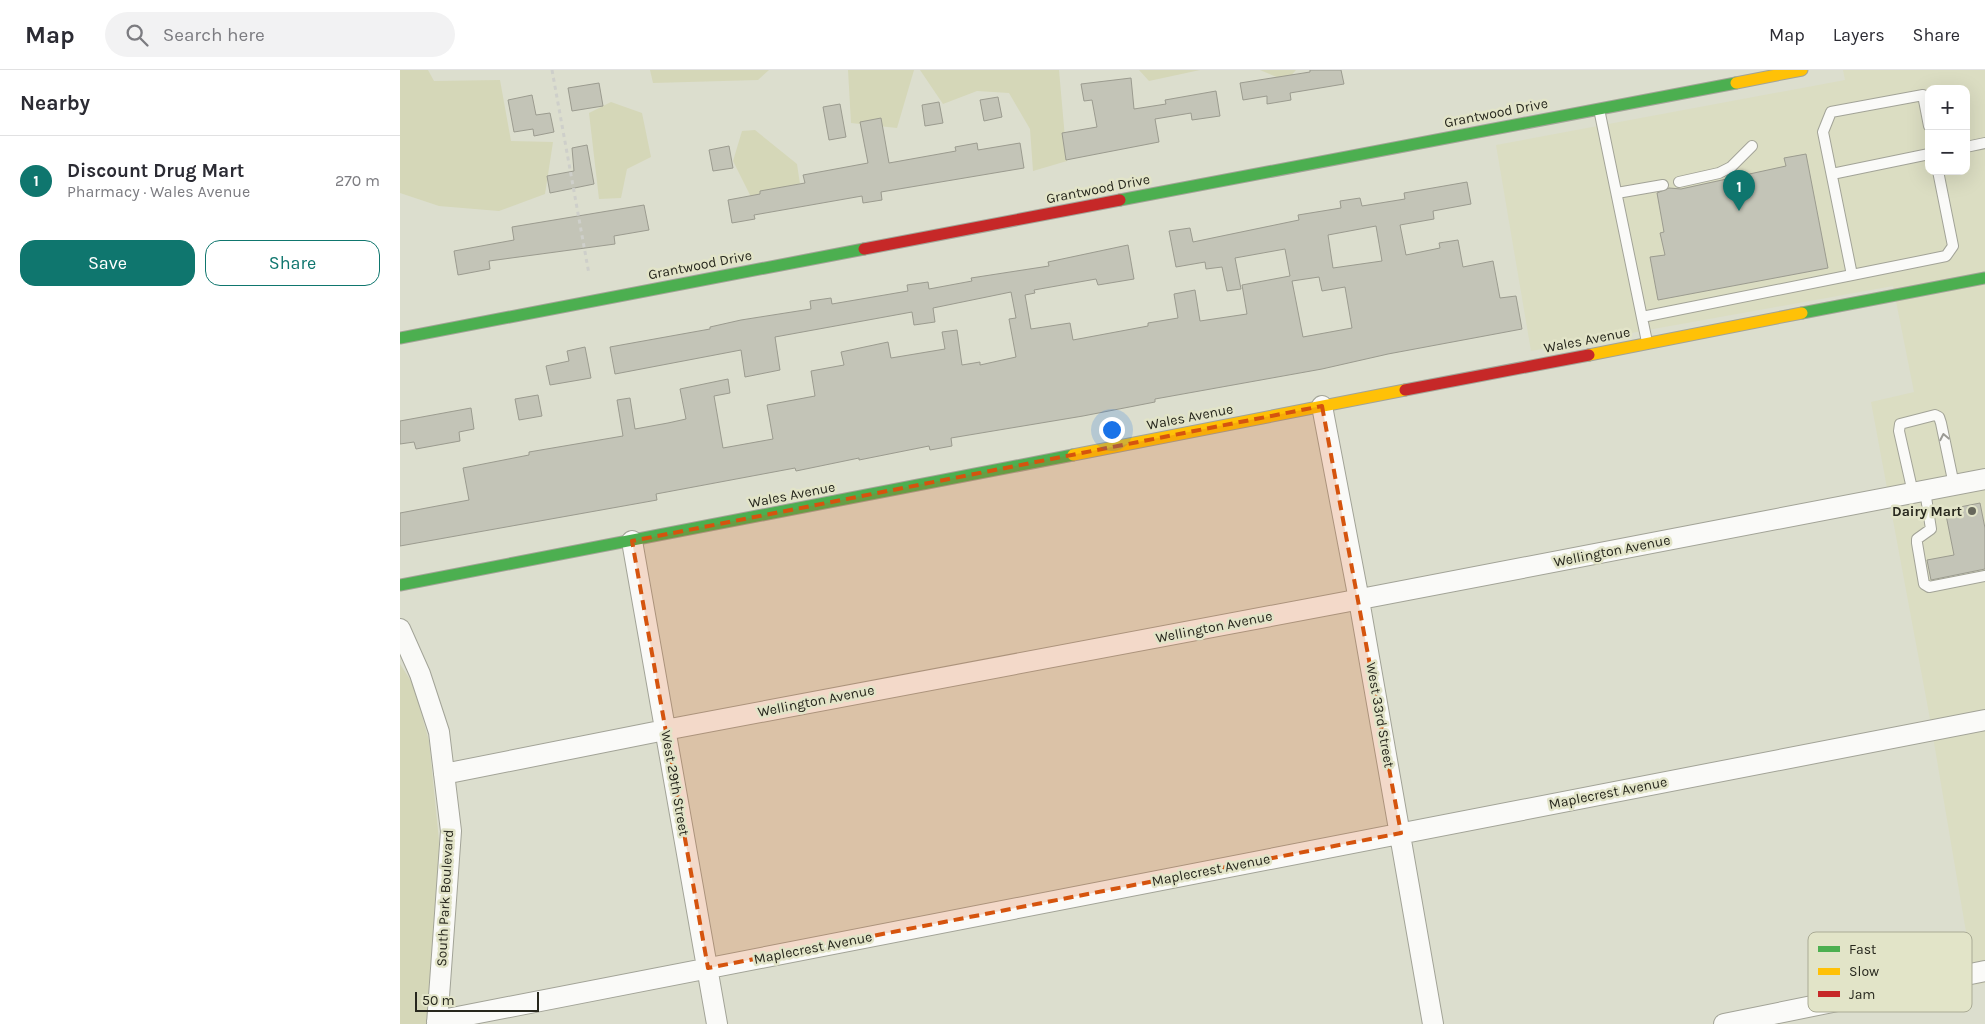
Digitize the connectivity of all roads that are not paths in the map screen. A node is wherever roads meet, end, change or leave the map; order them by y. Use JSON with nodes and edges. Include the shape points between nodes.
{"nodes":[{"id":1,"x":1802,"y":70,"type":"edge"},
{"id":2,"x":1925,"y":105,"type":"edge"},
{"id":3,"x":1599,"y":109,"type":"junction"},
{"id":4,"x":1985,"y":143,"type":"edge"},
{"id":5,"x":1752,"y":146,"type":"dead end"},
{"id":6,"x":1970,"y":146,"type":"edge"},
{"id":7,"x":1925,"y":155,"type":"edge"},
{"id":8,"x":1832,"y":174,"type":"junction"},
{"id":9,"x":1939,"y":175,"type":"edge"},
{"id":10,"x":1679,"y":182,"type":"dead end"},
{"id":11,"x":1663,"y":185,"type":"dead end"},
{"id":12,"x":1617,"y":193,"type":"junction"},
{"id":13,"x":1852,"y":276,"type":"junction"},
{"id":14,"x":1985,"y":278,"type":"edge"},
{"id":15,"x":1642,"y":317,"type":"junction"},
{"id":16,"x":400,"y":338,"type":"edge"},
{"id":17,"x":1647,"y":343,"type":"junction"},
{"id":18,"x":1322,"y":406,"type":"junction"},
{"id":19,"x":1985,"y":479,"type":"edge"},
{"id":20,"x":1954,"y":485,"type":"junction"},
{"id":21,"x":1919,"y":492,"type":"junction"},
{"id":22,"x":632,"y":541,"type":"junction"},
{"id":23,"x":1985,"y":576,"type":"edge"},
{"id":24,"x":400,"y":585,"type":"edge"},
{"id":25,"x":1360,"y":600,"type":"junction"},
{"id":26,"x":400,"y":629,"type":"edge"},
{"id":27,"x":1985,"y":720,"type":"edge"},
{"id":28,"x":665,"y":730,"type":"junction"},
{"id":29,"x":444,"y":774,"type":"junction"},
{"id":30,"x":1401,"y":833,"type":"junction"},
{"id":31,"x":708,"y":968,"type":"junction"},
{"id":32,"x":1985,"y":971,"type":"edge"},
{"id":33,"x":1972,"y":974,"type":"edge"},
{"id":34,"x":1808,"y":1007,"type":"edge"},
{"id":35,"x":437,"y":1023,"type":"edge"},
{"id":36,"x":717,"y":1024,"type":"edge"},
{"id":37,"x":1433,"y":1024,"type":"edge"},
{"id":38,"x":1724,"y":1024,"type":"edge"}],
"edges":[{"from":1,"to":3,"type":"street","name":"Grantwood Drive"},
{"from":2,"to":8,"type":"lane","via":[[1923,95],[1831,112],[1823,132]]},
{"from":3,"to":12,"type":"lane"},
{"from":3,"to":16,"type":"street","name":"Grantwood Drive"},
{"from":4,"to":6,"type":"lane"},
{"from":5,"to":10,"type":"lane","via":[[1719,173]]},
{"from":7,"to":8,"type":"lane"},
{"from":8,"to":13,"type":"lane"},
{"from":9,"to":13,"type":"lane","via":[[1953,246],[1946,256]]},
{"from":11,"to":12,"type":"lane"},
{"from":12,"to":15,"type":"lane"},
{"from":13,"to":15,"type":"lane"},
{"from":14,"to":17,"type":"street","name":"Wales Avenue"},
{"from":15,"to":17,"type":"lane"},
{"from":17,"to":18,"type":"street","name":"Wales Avenue"},
{"from":18,"to":22,"type":"street","name":"Wales Avenue"},
{"from":18,"to":25,"type":"street","name":"West 33rd Street"},
{"from":19,"to":20,"type":"street","name":"Wellington Avenue"},
{"from":20,"to":21,"type":"street","name":"Wellington Avenue"},
{"from":20,"to":21,"type":"lane","one_way":true,"via":[[1941,423],[1934,415],[1900,424],[1899,430]]},
{"from":21,"to":23,"type":"lane","via":[[1931,529],[1917,539],[1924,584],[1929,587]]},
{"from":21,"to":25,"type":"street","name":"Wellington Avenue"},
{"from":22,"to":24,"type":"street","name":"Wales Avenue"},
{"from":22,"to":28,"type":"street","name":"West 29th Street"},
{"from":25,"to":28,"type":"street","name":"Wellington Avenue"},
{"from":25,"to":30,"type":"street","name":"West 33rd Street"},
{"from":26,"to":29,"type":"street","name":"South Park Boulevard","via":[[420,674],[439,732]]},
{"from":27,"to":30,"type":"street","name":"Maplecrest Avenue"},
{"from":28,"to":29,"type":"street","name":"Wellington Avenue"},
{"from":28,"to":31,"type":"street","name":"West 29th Street"},
{"from":29,"to":35,"type":"street","name":"South Park Boulevard","via":[[451,831]]},
{"from":30,"to":31,"type":"street","name":"Maplecrest Avenue"},
{"from":30,"to":37,"type":"street","name":"West 33rd Street"},
{"from":31,"to":35,"type":"street","name":"Maplecrest Avenue"},
{"from":31,"to":36,"type":"street","name":"West 29th Street"},
{"from":32,"to":33,"type":"street"},
{"from":34,"to":38,"type":"street"}]}
